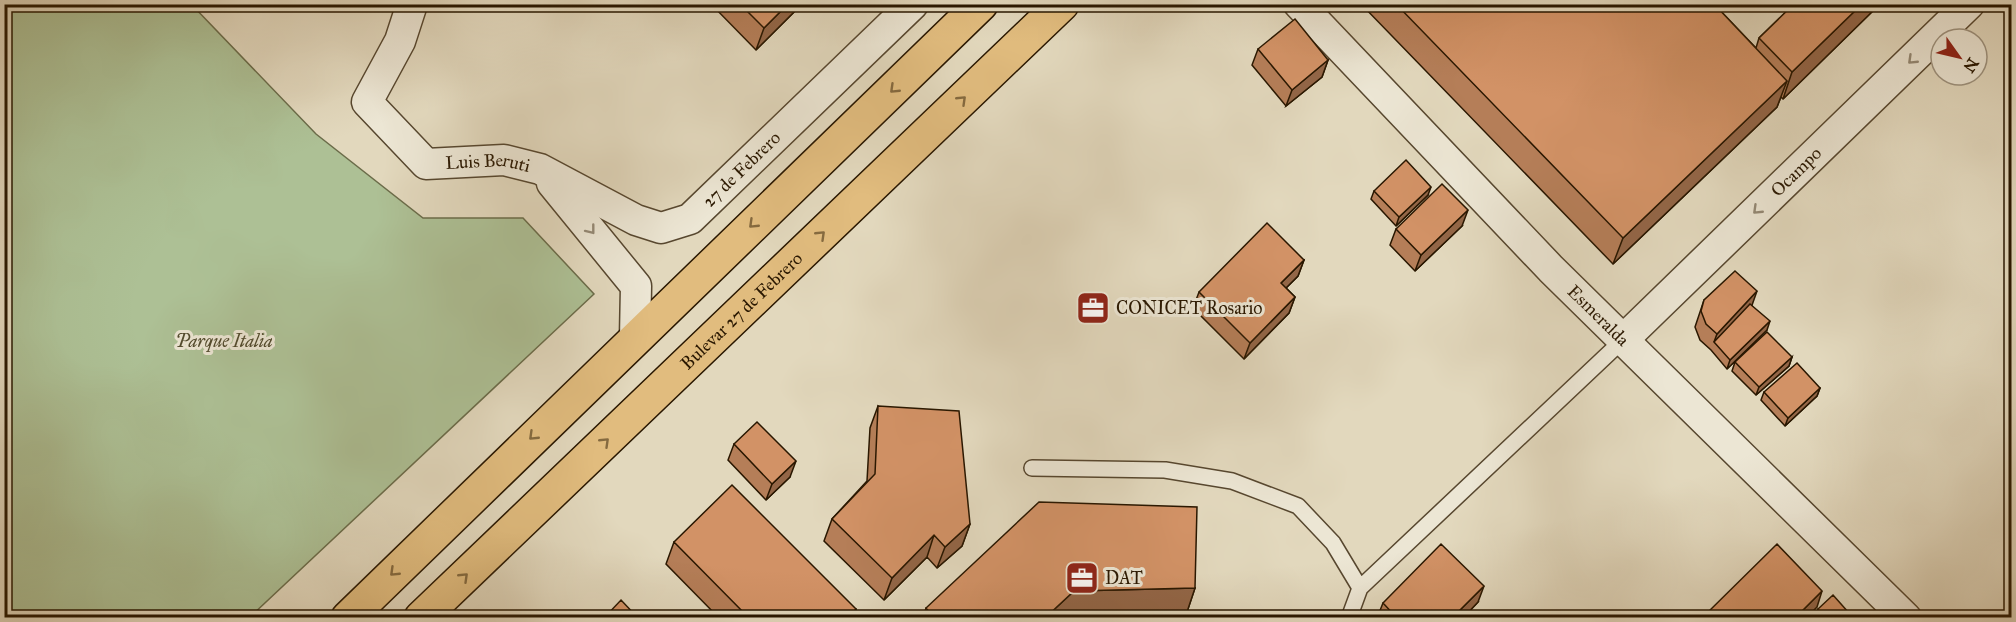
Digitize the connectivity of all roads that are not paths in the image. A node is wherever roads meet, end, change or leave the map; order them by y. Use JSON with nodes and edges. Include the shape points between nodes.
{"nodes":[{"id":1,"x":412,"y":4,"type":"edge"},
{"id":2,"x":913,"y":4,"type":"edge"},
{"id":3,"x":981,"y":4,"type":"edge"},
{"id":4,"x":1062,"y":4,"type":"edge"},
{"id":5,"x":1299,"y":4,"type":"edge"},
{"id":6,"x":1969,"y":4,"type":"edge"},
{"id":7,"x":540,"y":169,"type":"junction"},
{"id":8,"x":635,"y":337,"type":"junction"},
{"id":9,"x":1624,"y":339,"type":"junction"},
{"id":10,"x":1032,"y":468,"type":"dead end"},
{"id":11,"x":1360,"y":588,"type":"junction"},
{"id":12,"x":348,"y":618,"type":"edge"},
{"id":13,"x":422,"y":618,"type":"edge"},
{"id":14,"x":1349,"y":618,"type":"edge"},
{"id":15,"x":1906,"y":618,"type":"edge"}],
"edges":[{"from":1,"to":7,"type":"street","name":"Luis Beruti","via":[[400,41],[367,102],[426,164],[504,160]]},
{"from":2,"to":7,"type":"street","name":"27 de Febrero","via":[[690,219],[661,228],[636,220]]},
{"from":3,"to":8,"type":"main road","one_way":true},
{"from":13,"to":4,"type":"main road","name":"Bulevar 27 de Febrero","one_way":true},
{"from":5,"to":9,"type":"street","name":"Esmeralda","via":[[1543,261]]},
{"from":6,"to":9,"type":"street","name":"Ocampo","one_way":true},
{"from":7,"to":8,"type":"street","name":"Luis Beruti","one_way":true,"via":[[636,286]]},
{"from":8,"to":12,"type":"main road","one_way":true},
{"from":9,"to":11,"type":"lane"},
{"from":9,"to":15,"type":"street","name":"Esmeralda"},
{"from":10,"to":11,"type":"lane","via":[[1165,470],[1243,485],[1298,506],[1333,543]]},
{"from":11,"to":14,"type":"lane"}]}
